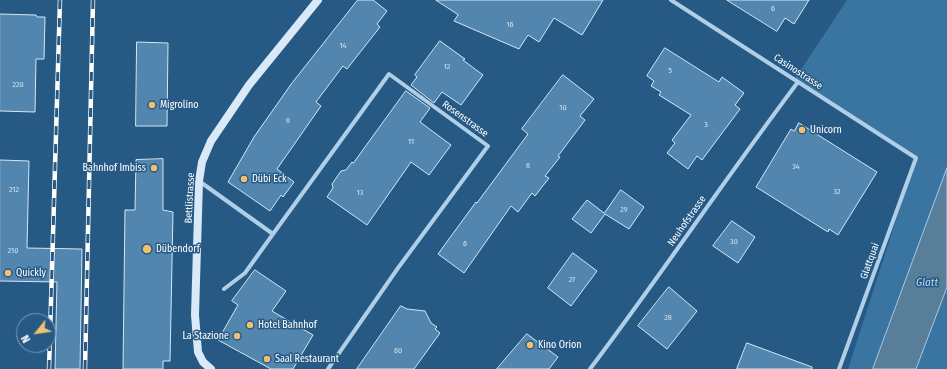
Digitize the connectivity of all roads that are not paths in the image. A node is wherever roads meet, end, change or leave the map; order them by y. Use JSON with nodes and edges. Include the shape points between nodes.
{"nodes":[{"id":1,"x":318,"y":0,"type":"edge"},
{"id":2,"x":671,"y":0,"type":"edge"},
{"id":3,"x":798,"y":82,"type":"junction"},
{"id":4,"x":916,"y":158,"type":"joint"},
{"id":5,"x":199,"y":181,"type":"junction"},
{"id":6,"x":274,"y":234,"type":"junction"},
{"id":7,"x":224,"y":289,"type":"dead end"},
{"id":8,"x":211,"y":369,"type":"edge"},
{"id":9,"x":328,"y":369,"type":"edge"},
{"id":10,"x":590,"y":369,"type":"edge"},
{"id":11,"x":839,"y":369,"type":"edge"}],
"edges":[{"from":1,"to":5,"type":"street","name":"Bettlistrasse","via":[[249,85],[211,141],[202,162]]},
{"from":2,"to":3,"type":"street","name":"Casinostrasse"},
{"from":3,"to":4,"type":"street","name":"Casinostrasse"},
{"from":3,"to":10,"type":"street","name":"Neuhofstrasse"},
{"from":4,"to":11,"type":"street","name":"Glattquai"},
{"from":5,"to":6,"type":"street"},
{"from":5,"to":8,"type":"street","name":"Bettlistrasse","via":[[195,315],[198,352],[203,362]]},
{"from":6,"to":7,"type":"street","name":"Rosenstrasse","via":[[245,273]]},
{"from":6,"to":9,"type":"street","name":"Rosenstrasse","via":[[389,74],[488,146],[398,268]]}]}
